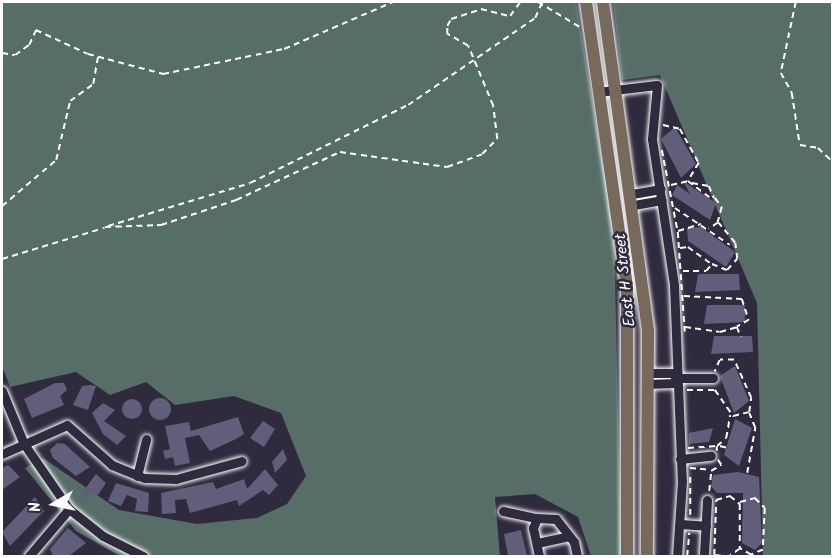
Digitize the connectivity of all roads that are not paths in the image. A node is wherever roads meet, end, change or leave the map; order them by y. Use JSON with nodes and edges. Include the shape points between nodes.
{"nodes":[{"id":1,"x":586,"y":2,"type":"edge"},
{"id":2,"x":603,"y":2,"type":"edge"},
{"id":3,"x":614,"y":89,"type":"junction"},
{"id":4,"x":598,"y":92,"type":"junction"},
{"id":5,"x":665,"y":187,"type":"junction"},
{"id":6,"x":633,"y":200,"type":"junction"},
{"id":7,"x":662,"y":200,"type":"junction"},
{"id":8,"x":714,"y":374,"type":"road end"},
{"id":9,"x":647,"y":378,"type":"junction"},
{"id":10,"x":675,"y":378,"type":"junction"},
{"id":11,"x":2,"y":391,"type":"edge"},
{"id":12,"x":146,"y":439,"type":"dead end"},
{"id":13,"x":24,"y":444,"type":"junction"},
{"id":14,"x":2,"y":454,"type":"edge"},
{"id":15,"x":711,"y":456,"type":"dead end"},
{"id":16,"x":680,"y":459,"type":"junction"},
{"id":17,"x":242,"y":461,"type":"dead end"},
{"id":18,"x":137,"y":476,"type":"junction"},
{"id":19,"x":712,"y":500,"type":"road end"},
{"id":20,"x":69,"y":509,"type":"junction"},
{"id":21,"x":503,"y":511,"type":"dead end"},
{"id":22,"x":537,"y":518,"type":"junction"},
{"id":23,"x":680,"y":524,"type":"junction"},
{"id":24,"x":703,"y":528,"type":"junction"},
{"id":25,"x":569,"y":536,"type":"junction"},
{"id":26,"x":537,"y":543,"type":"junction"},
{"id":27,"x":704,"y":554,"type":"dead end"},
{"id":28,"x":28,"y":556,"type":"edge"},
{"id":29,"x":143,"y":556,"type":"edge"},
{"id":30,"x":539,"y":556,"type":"edge"},
{"id":31,"x":577,"y":556,"type":"edge"},
{"id":32,"x":627,"y":556,"type":"edge"},
{"id":33,"x":647,"y":556,"type":"edge"},
{"id":34,"x":677,"y":556,"type":"edge"}],
"edges":[{"from":1,"to":4,"type":"main road","name":"East H Street"},
{"from":2,"to":3,"type":"main road","name":"East H Street"},
{"from":3,"to":4,"type":"street"},
{"from":3,"to":5,"type":"street","via":[[655,82],[658,102],[652,139]]},
{"from":3,"to":6,"type":"main road","name":"East H Street"},
{"from":4,"to":32,"type":"main road","name":"East H Street","via":[[627,285]]},
{"from":5,"to":6,"type":"street"},
{"from":5,"to":7,"type":"street"},
{"from":6,"to":7,"type":"street"},
{"from":6,"to":9,"type":"main road","name":"East H Street"},
{"from":7,"to":10,"type":"street","via":[[674,285]]},
{"from":8,"to":10,"type":"street"},
{"from":9,"to":10,"type":"street"},
{"from":9,"to":33,"type":"main road","name":"East H Street"},
{"from":10,"to":16,"type":"street"},
{"from":11,"to":13,"type":"street"},
{"from":12,"to":18,"type":"street"},
{"from":13,"to":14,"type":"street"},
{"from":13,"to":18,"type":"street","via":[[70,425],[106,461]]},
{"from":13,"to":20,"type":"street"},
{"from":15,"to":16,"type":"street"},
{"from":16,"to":23,"type":"street"},
{"from":17,"to":18,"type":"street","via":[[176,479]]},
{"from":19,"to":24,"type":"street"},
{"from":20,"to":28,"type":"street"},
{"from":20,"to":29,"type":"street","via":[[102,537]]},
{"from":21,"to":22,"type":"street"},
{"from":22,"to":25,"type":"street","via":[[556,519]]},
{"from":22,"to":26,"type":"street"},
{"from":23,"to":24,"type":"street"},
{"from":23,"to":34,"type":"street"},
{"from":24,"to":27,"type":"street"},
{"from":25,"to":26,"type":"street"},
{"from":25,"to":31,"type":"street"},
{"from":26,"to":30,"type":"street"}]}
